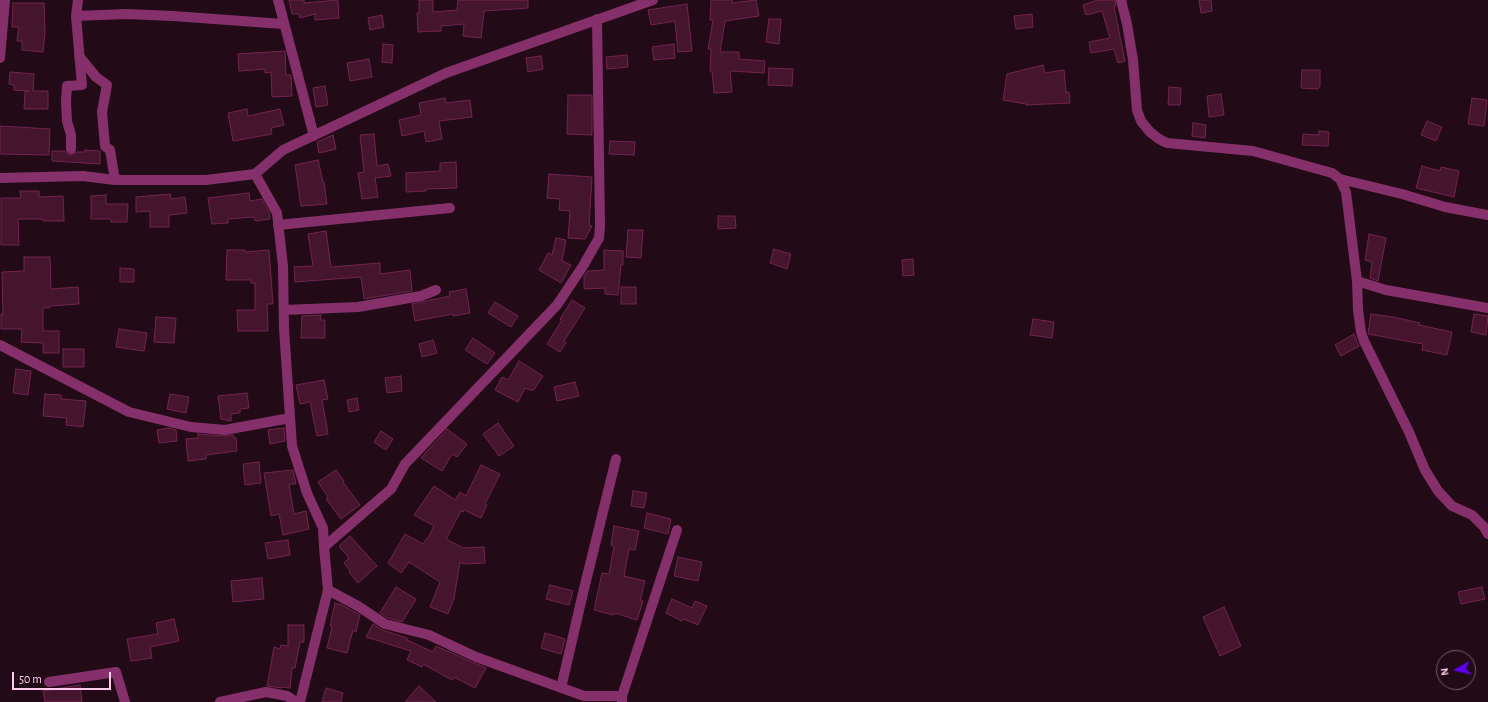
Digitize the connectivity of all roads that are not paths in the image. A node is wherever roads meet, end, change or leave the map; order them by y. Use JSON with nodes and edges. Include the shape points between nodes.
{"nodes":[{"id":1,"x":5,"y":0,"type":"edge"},
{"id":2,"x":78,"y":0,"type":"edge"},
{"id":3,"x":278,"y":0,"type":"edge"},
{"id":4,"x":653,"y":0,"type":"edge"},
{"id":5,"x":1121,"y":0,"type":"edge"},
{"id":6,"x":76,"y":16,"type":"junction"},
{"id":7,"x":597,"y":19,"type":"junction"},
{"id":8,"x":283,"y":24,"type":"junction"},
{"id":9,"x":80,"y":56,"type":"junction"},
{"id":10,"x":0,"y":58,"type":"edge"},
{"id":11,"x":314,"y":136,"type":"junction"},
{"id":12,"x":71,"y":149,"type":"dead end"},
{"id":13,"x":255,"y":174,"type":"junction"},
{"id":14,"x":0,"y":178,"type":"edge"},
{"id":15,"x":1340,"y":179,"type":"junction"},
{"id":16,"x":115,"y":180,"type":"junction"},
{"id":17,"x":450,"y":208,"type":"dead end"},
{"id":18,"x":1488,"y":215,"type":"edge"},
{"id":19,"x":278,"y":225,"type":"junction"},
{"id":20,"x":1357,"y":281,"type":"junction"},
{"id":21,"x":436,"y":290,"type":"dead end"},
{"id":22,"x":1488,"y":308,"type":"edge"},
{"id":23,"x":284,"y":310,"type":"junction"},
{"id":24,"x":0,"y":345,"type":"edge"},
{"id":25,"x":290,"y":418,"type":"junction"},
{"id":26,"x":616,"y":459,"type":"dead end"},
{"id":27,"x":677,"y":530,"type":"dead end"},
{"id":28,"x":1488,"y":534,"type":"edge"},
{"id":29,"x":324,"y":547,"type":"junction"},
{"id":30,"x":328,"y":590,"type":"junction"},
{"id":31,"x":49,"y":682,"type":"dead end"},
{"id":32,"x":561,"y":688,"type":"junction"},
{"id":33,"x":622,"y":699,"type":"edge"},
{"id":34,"x":125,"y":702,"type":"edge"},
{"id":35,"x":220,"y":702,"type":"edge"},
{"id":36,"x":296,"y":702,"type":"edge"},
{"id":37,"x":300,"y":702,"type":"edge"}],
"edges":[{"from":1,"to":10,"type":"street"},
{"from":2,"to":6,"type":"street"},
{"from":3,"to":8,"type":"street"},
{"from":4,"to":7,"type":"street"},
{"from":5,"to":15,"type":"street","via":[[1133,60],[1137,110],[1141,121],[1150,132],[1167,142],[1253,151],[1332,173]]},
{"from":6,"to":8,"type":"street","via":[[126,14]]},
{"from":6,"to":9,"type":"street"},
{"from":7,"to":11,"type":"street","via":[[446,73]]},
{"from":7,"to":29,"type":"street","via":[[600,226],[598,238],[557,305],[405,464],[391,489]]},
{"from":8,"to":11,"type":"street"},
{"from":9,"to":12,"type":"street","via":[[82,85],[67,86],[66,121],[71,135]]},
{"from":9,"to":16,"type":"street","via":[[96,77],[107,85],[102,112],[104,140],[105,146],[110,150]]},
{"from":11,"to":13,"type":"street","via":[[284,150]]},
{"from":13,"to":16,"type":"street","via":[[206,180]]},
{"from":13,"to":19,"type":"street","via":[[277,213]]},
{"from":14,"to":16,"type":"street","via":[[83,176]]},
{"from":15,"to":18,"type":"street","via":[[1402,194],[1445,208]]},
{"from":15,"to":20,"type":"street","via":[[1346,192]]},
{"from":17,"to":19,"type":"street"},
{"from":19,"to":23,"type":"street","via":[[283,266]]},
{"from":20,"to":22,"type":"street","via":[[1386,290]]},
{"from":20,"to":28,"type":"street","via":[[1358,310],[1364,341],[1425,470],[1438,491],[1452,506],[1472,515]]},
{"from":21,"to":23,"type":"street","via":[[421,296],[358,307]]},
{"from":23,"to":25,"type":"street"},
{"from":24,"to":25,"type":"street","via":[[129,412],[191,427],[225,430]]},
{"from":25,"to":29,"type":"street","via":[[292,446],[307,493],[323,528]]},
{"from":26,"to":32,"type":"street"},
{"from":27,"to":33,"type":"street"},
{"from":29,"to":30,"type":"street"},
{"from":30,"to":32,"type":"street","via":[[385,624],[429,635],[476,657]]},
{"from":30,"to":37,"type":"street"},
{"from":31,"to":34,"type":"street","via":[[116,672]]},
{"from":32,"to":33,"type":"street","via":[[584,696]]},
{"from":35,"to":36,"type":"street","via":[[266,692],[287,696]]}]}
